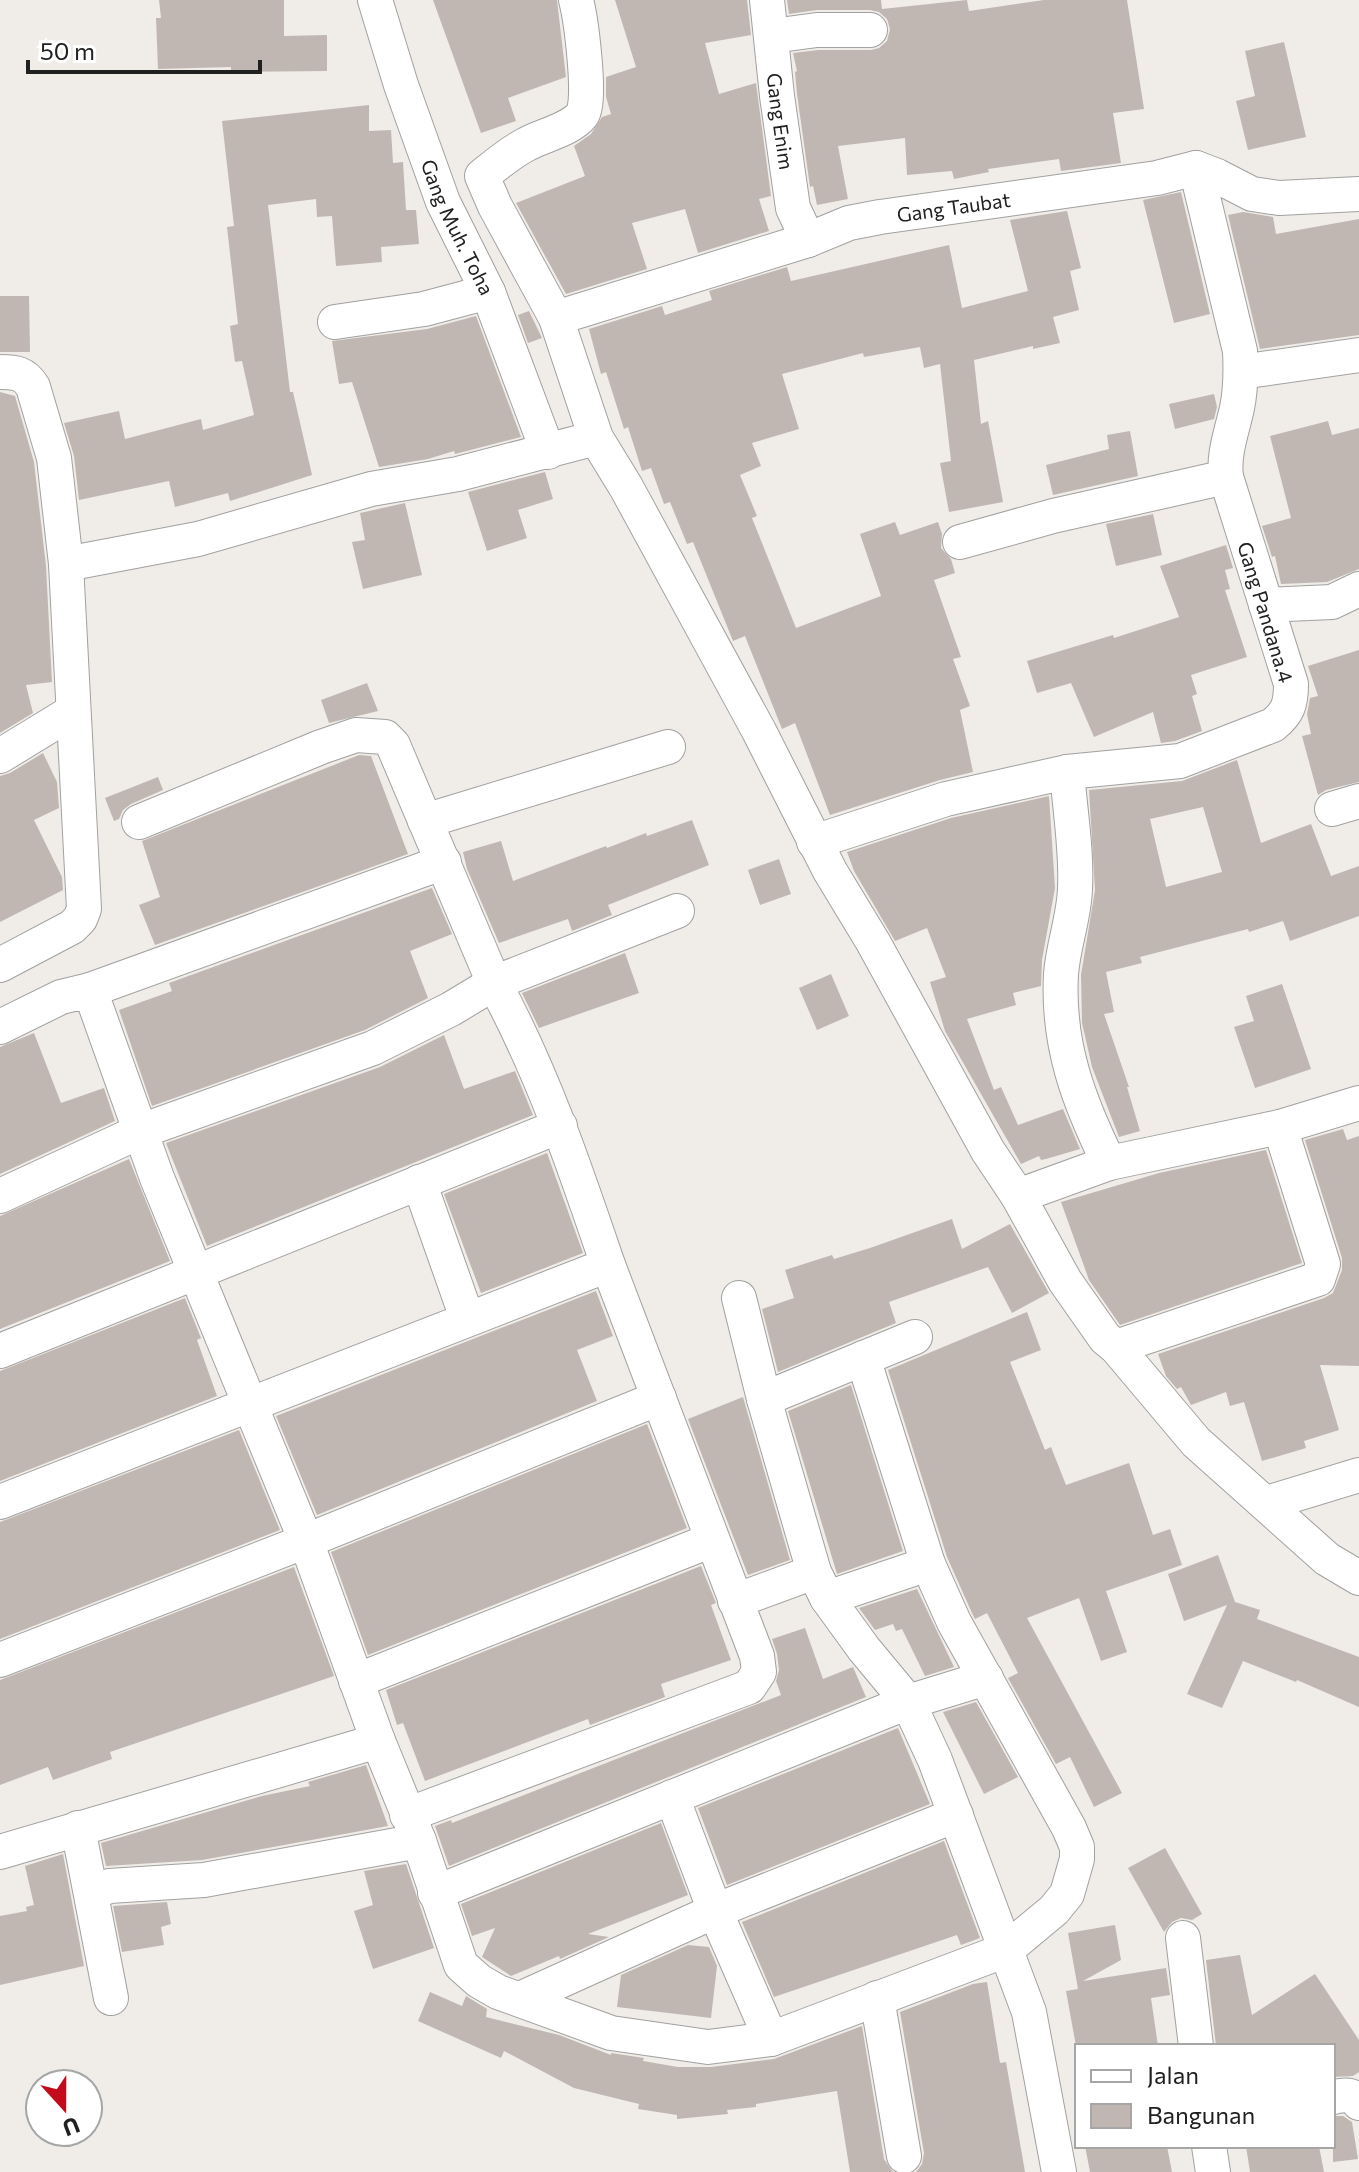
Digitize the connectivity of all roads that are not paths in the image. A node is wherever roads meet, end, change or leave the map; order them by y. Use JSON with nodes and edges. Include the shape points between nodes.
{"nodes":[{"id":1,"x":375,"y":0,"type":"edge"},
{"id":2,"x":576,"y":0,"type":"edge"},
{"id":3,"x":767,"y":0,"type":"edge"},
{"id":4,"x":870,"y":30,"type":"dead end"},
{"id":5,"x":772,"y":36,"type":"junction"},
{"id":6,"x":1196,"y":168,"type":"junction"},
{"id":7,"x":1359,"y":194,"type":"edge"},
{"id":8,"x":808,"y":240,"type":"junction"},
{"id":9,"x":488,"y":292,"type":"junction"},
{"id":10,"x":556,"y":318,"type":"junction"},
{"id":11,"x":335,"y":322,"type":"dead end"},
{"id":12,"x":1359,"y":355,"type":"edge"},
{"id":13,"x":0,"y":372,"type":"edge"},
{"id":14,"x":1241,"y":372,"type":"junction"},
{"id":15,"x":570,"y":445,"type":"junction"},
{"id":16,"x":1226,"y":477,"type":"junction"},
{"id":17,"x":960,"y":542,"type":"dead end"},
{"id":18,"x":66,"y":564,"type":"junction"},
{"id":19,"x":1359,"y":589,"type":"edge"},
{"id":20,"x":1266,"y":605,"type":"junction"},
{"id":21,"x":72,"y":712,"type":"junction"},
{"id":22,"x":668,"y":747,"type":"dead end"},
{"id":23,"x":0,"y":756,"type":"edge"},
{"id":24,"x":1067,"y":772,"type":"junction"},
{"id":25,"x":425,"y":821,"type":"junction"},
{"id":26,"x":139,"y":822,"type":"dead end"},
{"id":27,"x":814,"y":842,"type":"junction"},
{"id":28,"x":444,"y":862,"type":"junction"},
{"id":29,"x":677,"y":911,"type":"dead end"},
{"id":30,"x":0,"y":965,"type":"edge"},
{"id":31,"x":494,"y":983,"type":"junction"},
{"id":32,"x":90,"y":990,"type":"junction"},
{"id":33,"x":0,"y":1027,"type":"edge"},
{"id":34,"x":1359,"y":1103,"type":"edge"},
{"id":35,"x":560,"y":1126,"type":"junction"},
{"id":36,"x":1280,"y":1127,"type":"junction"},
{"id":37,"x":141,"y":1131,"type":"junction"},
{"id":38,"x":1109,"y":1163,"type":"junction"},
{"id":39,"x":419,"y":1182,"type":"junction"},
{"id":40,"x":0,"y":1196,"type":"edge"},
{"id":41,"x":1018,"y":1196,"type":"junction"},
{"id":42,"x":608,"y":1265,"type":"junction"},
{"id":43,"x":196,"y":1273,"type":"junction"},
{"id":44,"x":739,"y":1298,"type":"dead end"},
{"id":45,"x":467,"y":1318,"type":"junction"},
{"id":46,"x":915,"y":1337,"type":"dead end"},
{"id":47,"x":1116,"y":1347,"type":"junction"},
{"id":48,"x":0,"y":1351,"type":"edge"},
{"id":49,"x":863,"y":1358,"type":"junction"},
{"id":50,"x":659,"y":1398,"type":"junction"},
{"id":51,"x":764,"y":1399,"type":"junction"},
{"id":52,"x":252,"y":1406,"type":"junction"},
{"id":53,"x":1359,"y":1475,"type":"edge"},
{"id":54,"x":0,"y":1502,"type":"edge"},
{"id":55,"x":1267,"y":1503,"type":"junction"},
{"id":56,"x":712,"y":1540,"type":"junction"},
{"id":57,"x":306,"y":1541,"type":"junction"},
{"id":58,"x":928,"y":1564,"type":"junction"},
{"id":59,"x":1359,"y":1578,"type":"edge"},
{"id":60,"x":820,"y":1585,"type":"junction"},
{"id":61,"x":735,"y":1601,"type":"junction"},
{"id":62,"x":0,"y":1660,"type":"edge"},
{"id":63,"x":986,"y":1678,"type":"junction"},
{"id":64,"x":356,"y":1681,"type":"junction"},
{"id":65,"x":908,"y":1702,"type":"junction"},
{"id":66,"x":378,"y":1741,"type":"junction"},
{"id":67,"x":672,"y":1797,"type":"junction"},
{"id":68,"x":956,"y":1815,"type":"junction"},
{"id":69,"x":78,"y":1828,"type":"junction"},
{"id":70,"x":413,"y":1828,"type":"junction"},
{"id":71,"x":0,"y":1852,"type":"edge"},
{"id":72,"x":92,"y":1893,"type":"junction"},
{"id":73,"x":435,"y":1893,"type":"junction"},
{"id":74,"x":715,"y":1911,"type":"junction"},
{"id":75,"x":1183,"y":1938,"type":"dead end"},
{"id":76,"x":1006,"y":1950,"type":"junction"},
{"id":77,"x":111,"y":1998,"type":"dead end"},
{"id":78,"x":877,"y":1998,"type":"junction"},
{"id":79,"x":520,"y":1999,"type":"junction"},
{"id":80,"x":771,"y":2039,"type":"junction"},
{"id":81,"x":1196,"y":2044,"type":"edge"},
{"id":82,"x":1335,"y":2097,"type":"edge"},
{"id":83,"x":1359,"y":2103,"type":"edge"},
{"id":84,"x":1209,"y":2148,"type":"edge"},
{"id":85,"x":904,"y":2156,"type":"dead end"},
{"id":86,"x":1059,"y":2172,"type":"edge"},
{"id":87,"x":1213,"y":2172,"type":"edge"}],
"edges":[{"from":1,"to":9,"type":"street","name":"Gang Muh. Toha","via":[[443,202]]},
{"from":2,"to":10,"type":"street","via":[[588,88],[581,116],[528,143],[482,176]]},
{"from":3,"to":5,"type":"street","name":"Gang Enim"},
{"from":4,"to":5,"type":"street"},
{"from":5,"to":8,"type":"street","name":"Gang Enim","via":[[793,208]]},
{"from":6,"to":7,"type":"street","via":[[1252,194]]},
{"from":6,"to":8,"type":"street","name":"Gang Taubat","via":[[880,217]]},
{"from":6,"to":14,"type":"street","name":"Gang Pandana.4"},
{"from":8,"to":10,"type":"street","name":"Gang Taubat"},
{"from":9,"to":11,"type":"street","via":[[424,309]]},
{"from":9,"to":15,"type":"street","name":"Gang Muh. Toha"},
{"from":10,"to":15,"type":"street"},
{"from":12,"to":14,"type":"street"},
{"from":13,"to":18,"type":"street","via":[[27,377],[33,387],[54,458]]},
{"from":14,"to":16,"type":"street","name":"Gang Pandana.4"},
{"from":15,"to":18,"type":"street","via":[[458,474],[371,489],[198,539]]},
{"from":15,"to":27,"type":"street","via":[[626,487]]},
{"from":16,"to":17,"type":"street"},
{"from":16,"to":20,"type":"street","name":"Gang Pandana.4"},
{"from":18,"to":21,"type":"street"},
{"from":19,"to":20,"type":"street","via":[[1332,602]]},
{"from":20,"to":24,"type":"street","name":"Gang Pandana.4","via":[[1291,684],[1285,715],[1273,725],[1180,761]]},
{"from":21,"to":23,"type":"street"},
{"from":21,"to":30,"type":"street","via":[[84,909],[72,927]]},
{"from":22,"to":25,"type":"street"},
{"from":24,"to":27,"type":"street","name":"Gang Pandana.4","via":[[946,799]]},
{"from":24,"to":38,"type":"street","via":[[1076,886],[1061,976],[1064,1036],[1082,1108]]},
{"from":25,"to":26,"type":"street","via":[[393,745],[385,737],[356,735]]},
{"from":25,"to":28,"type":"street"},
{"from":27,"to":41,"type":"street"},
{"from":28,"to":31,"type":"street"},
{"from":28,"to":32,"type":"street"},
{"from":29,"to":31,"type":"street"},
{"from":31,"to":35,"type":"street"},
{"from":31,"to":37,"type":"street","via":[[373,1048]]},
{"from":32,"to":33,"type":"street","via":[[61,997]]},
{"from":32,"to":37,"type":"street"},
{"from":34,"to":36,"type":"street"},
{"from":35,"to":39,"type":"street"},
{"from":35,"to":42,"type":"street"},
{"from":36,"to":38,"type":"street"},
{"from":36,"to":47,"type":"street","via":[[1323,1264],[1318,1279]]},
{"from":37,"to":40,"type":"street"},
{"from":37,"to":43,"type":"street"},
{"from":38,"to":41,"type":"street"},
{"from":39,"to":43,"type":"street"},
{"from":39,"to":45,"type":"street"},
{"from":41,"to":47,"type":"street","via":[[1065,1281]]},
{"from":42,"to":45,"type":"street"},
{"from":42,"to":50,"type":"street"},
{"from":43,"to":48,"type":"street"},
{"from":43,"to":52,"type":"street"},
{"from":44,"to":51,"type":"street"},
{"from":45,"to":52,"type":"street"},
{"from":46,"to":49,"type":"street"},
{"from":47,"to":55,"type":"street","via":[[1196,1442]]},
{"from":49,"to":51,"type":"street"},
{"from":49,"to":58,"type":"street"},
{"from":50,"to":56,"type":"street"},
{"from":50,"to":57,"type":"street"},
{"from":51,"to":60,"type":"street"},
{"from":52,"to":54,"type":"street"},
{"from":52,"to":57,"type":"street"},
{"from":53,"to":55,"type":"street"},
{"from":55,"to":59,"type":"street","via":[[1327,1559]]},
{"from":56,"to":61,"type":"street"},
{"from":56,"to":64,"type":"street"},
{"from":57,"to":62,"type":"street"},
{"from":57,"to":64,"type":"street"},
{"from":58,"to":60,"type":"street"},
{"from":58,"to":63,"type":"street"},
{"from":60,"to":61,"type":"street"},
{"from":60,"to":65,"type":"street"},
{"from":61,"to":70,"type":"street","via":[[757,1656],[759,1672],[749,1687]]},
{"from":63,"to":65,"type":"street"},
{"from":63,"to":76,"type":"street","via":[[1077,1847],[1067,1894]]},
{"from":64,"to":66,"type":"street"},
{"from":65,"to":67,"type":"street"},
{"from":65,"to":68,"type":"street"},
{"from":66,"to":69,"type":"street"},
{"from":66,"to":70,"type":"street"},
{"from":67,"to":73,"type":"street"},
{"from":67,"to":74,"type":"street"},
{"from":68,"to":74,"type":"street"},
{"from":68,"to":76,"type":"street"},
{"from":69,"to":71,"type":"street"},
{"from":69,"to":72,"type":"street"},
{"from":70,"to":72,"type":"street","via":[[204,1880],[109,1886]]},
{"from":70,"to":73,"type":"street"},
{"from":72,"to":77,"type":"street"},
{"from":73,"to":79,"type":"street","via":[[461,1965],[498,1992]]},
{"from":74,"to":79,"type":"street"},
{"from":74,"to":80,"type":"street"},
{"from":75,"to":81,"type":"street"},
{"from":76,"to":78,"type":"street"},
{"from":76,"to":86,"type":"street","via":[[1029,2012]]},
{"from":78,"to":80,"type":"street"},
{"from":78,"to":85,"type":"street"},
{"from":79,"to":80,"type":"street","via":[[611,2033],[708,2047]]},
{"from":82,"to":83,"type":"street","via":[[1354,2097]]},
{"from":84,"to":87,"type":"street"}]}
